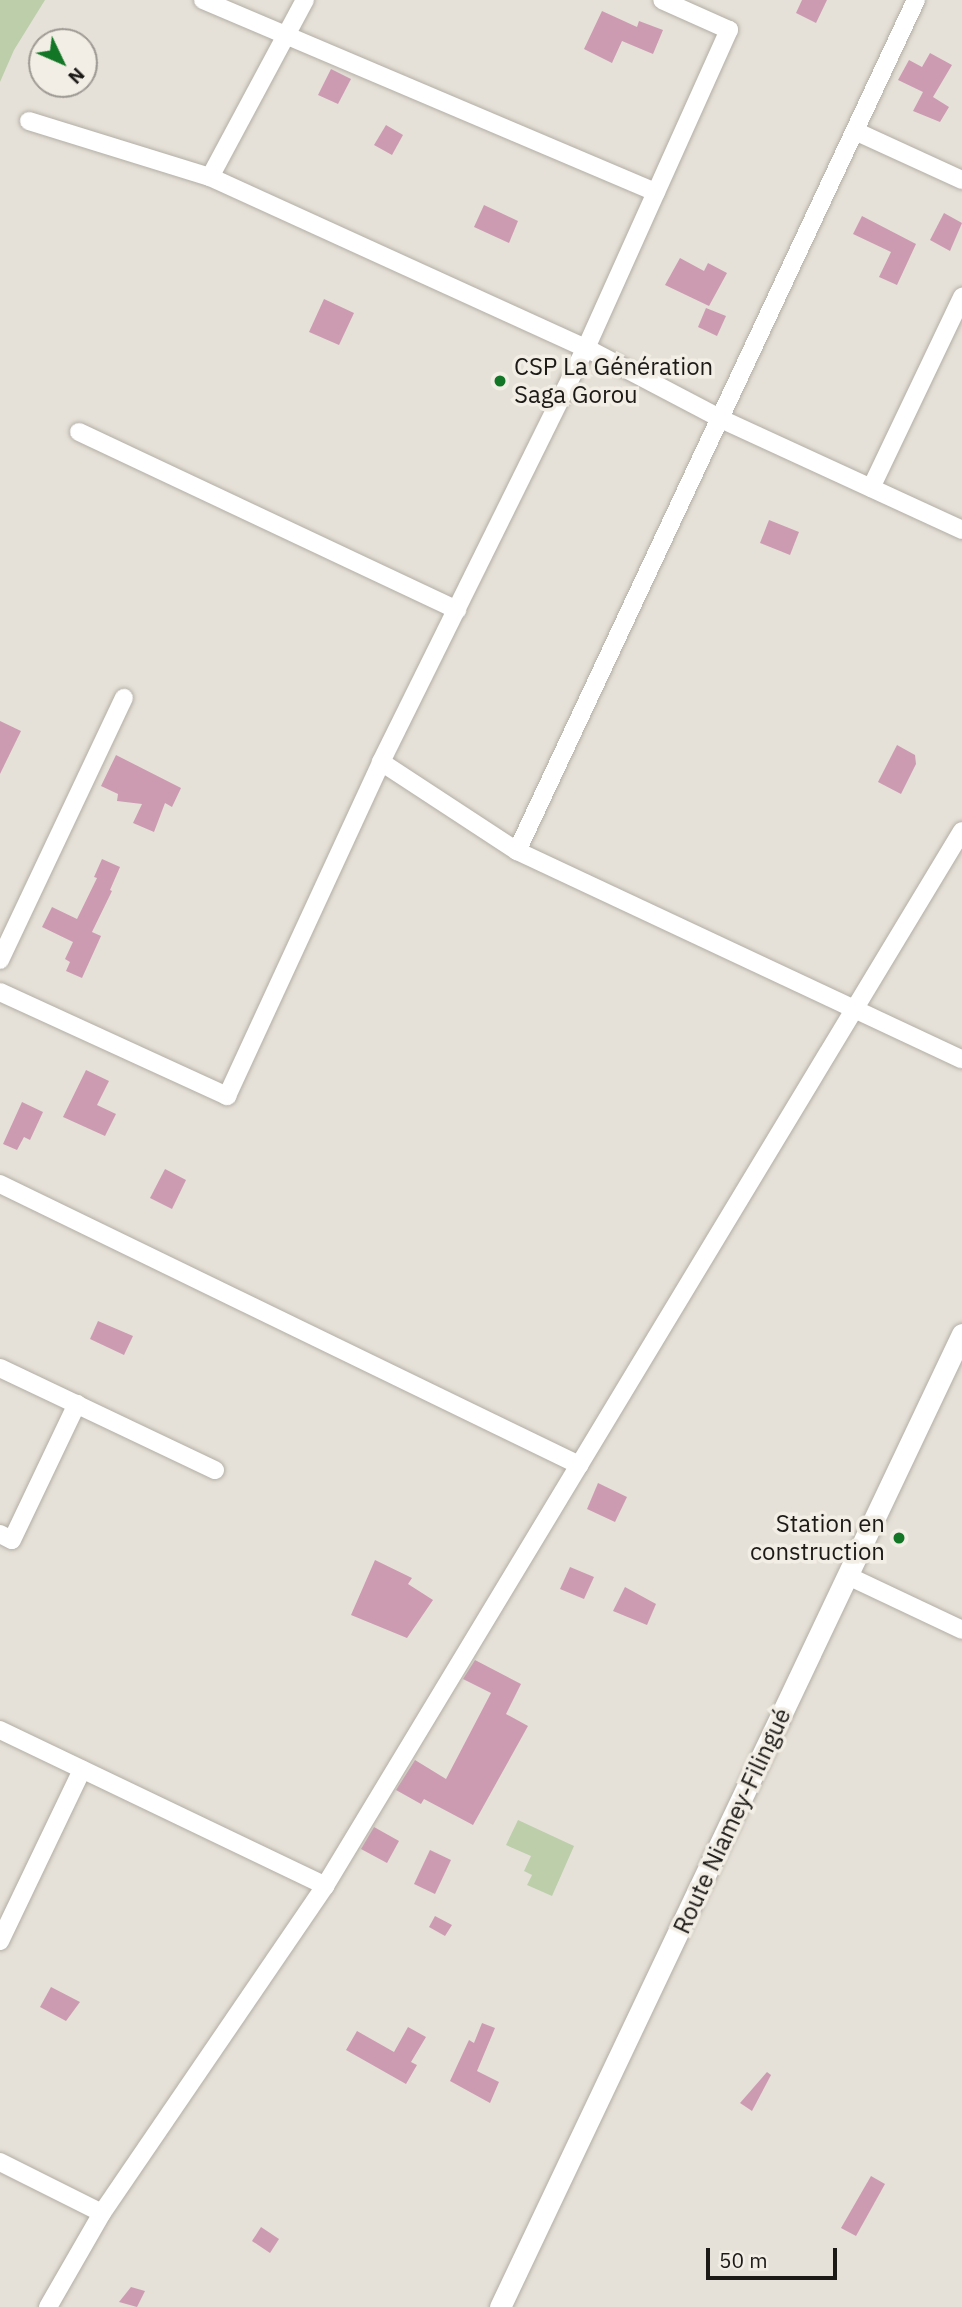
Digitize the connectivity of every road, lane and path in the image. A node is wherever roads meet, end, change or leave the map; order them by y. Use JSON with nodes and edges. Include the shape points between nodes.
{"nodes":[{"id":1,"x":203,"y":0,"type":"edge"},
{"id":2,"x":305,"y":0,"type":"edge"},
{"id":3,"x":662,"y":0,"type":"edge"},
{"id":4,"x":916,"y":0,"type":"edge"},
{"id":5,"x":288,"y":34,"type":"junction"},
{"id":6,"x":29,"y":121,"type":"dead end"},
{"id":7,"x":855,"y":131,"type":"junction"},
{"id":8,"x":211,"y":177,"type":"junction"},
{"id":9,"x":962,"y":180,"type":"edge"},
{"id":10,"x":656,"y":192,"type":"junction"},
{"id":11,"x":962,"y":297,"type":"edge"},
{"id":12,"x":586,"y":348,"type":"junction"},
{"id":13,"x":721,"y":419,"type":"junction"},
{"id":14,"x":79,"y":432,"type":"dead end"},
{"id":15,"x":871,"y":488,"type":"junction"},
{"id":16,"x":962,"y":530,"type":"edge"},
{"id":17,"x":457,"y":610,"type":"junction"},
{"id":18,"x":124,"y":698,"type":"dead end"},
{"id":19,"x":381,"y":762,"type":"junction"},
{"id":20,"x":962,"y":831,"type":"edge"},
{"id":21,"x":517,"y":851,"type":"junction"},
{"id":22,"x":0,"y":960,"type":"edge"},
{"id":23,"x":0,"y":992,"type":"edge"},
{"id":24,"x":853,"y":1011,"type":"junction"},
{"id":25,"x":962,"y":1059,"type":"edge"},
{"id":26,"x":0,"y":1184,"type":"edge"},
{"id":27,"x":962,"y":1334,"type":"edge"},
{"id":28,"x":0,"y":1368,"type":"edge"},
{"id":29,"x":76,"y":1404,"type":"junction"},
{"id":30,"x":579,"y":1465,"type":"junction"},
{"id":31,"x":215,"y":1470,"type":"dead end"},
{"id":32,"x":0,"y":1534,"type":"edge"},
{"id":33,"x":848,"y":1576,"type":"junction"},
{"id":34,"x":962,"y":1630,"type":"edge"},
{"id":35,"x":0,"y":1730,"type":"edge"},
{"id":36,"x":82,"y":1770,"type":"junction"},
{"id":37,"x":325,"y":1886,"type":"junction"},
{"id":38,"x":0,"y":1941,"type":"edge"},
{"id":39,"x":0,"y":2162,"type":"edge"},
{"id":40,"x":103,"y":2213,"type":"junction"},
{"id":41,"x":47,"y":2307,"type":"edge"},
{"id":42,"x":500,"y":2307,"type":"edge"}],
"edges":[{"from":1,"to":5,"type":"street"},
{"from":2,"to":5,"type":"street"},
{"from":3,"to":10,"type":"street","via":[[729,30]]},
{"from":4,"to":7,"type":"street"},
{"from":5,"to":8,"type":"street"},
{"from":5,"to":10,"type":"street"},
{"from":6,"to":8,"type":"street"},
{"from":7,"to":9,"type":"street"},
{"from":7,"to":13,"type":"street"},
{"from":8,"to":12,"type":"street"},
{"from":10,"to":12,"type":"street"},
{"from":11,"to":15,"type":"street"},
{"from":12,"to":13,"type":"street"},
{"from":12,"to":17,"type":"street"},
{"from":13,"to":15,"type":"street"},
{"from":13,"to":21,"type":"street"},
{"from":14,"to":17,"type":"street"},
{"from":15,"to":16,"type":"street"},
{"from":17,"to":19,"type":"street"},
{"from":18,"to":22,"type":"street"},
{"from":19,"to":21,"type":"street"},
{"from":19,"to":23,"type":"street","via":[[227,1096]]},
{"from":20,"to":24,"type":"street"},
{"from":21,"to":24,"type":"street"},
{"from":24,"to":25,"type":"street"},
{"from":24,"to":30,"type":"street"},
{"from":26,"to":30,"type":"street"},
{"from":27,"to":33,"type":"main road","name":"Route Niamey-Filingué"},
{"from":28,"to":29,"type":"street"},
{"from":29,"to":31,"type":"street"},
{"from":29,"to":32,"type":"street","via":[[12,1540]]},
{"from":30,"to":37,"type":"street"},
{"from":33,"to":34,"type":"street"},
{"from":33,"to":42,"type":"main road","name":"Route Niamey-Filingué"},
{"from":35,"to":36,"type":"street"},
{"from":36,"to":37,"type":"street"},
{"from":36,"to":38,"type":"street"},
{"from":37,"to":40,"type":"street"},
{"from":39,"to":40,"type":"street"},
{"from":40,"to":41,"type":"street"}]}
